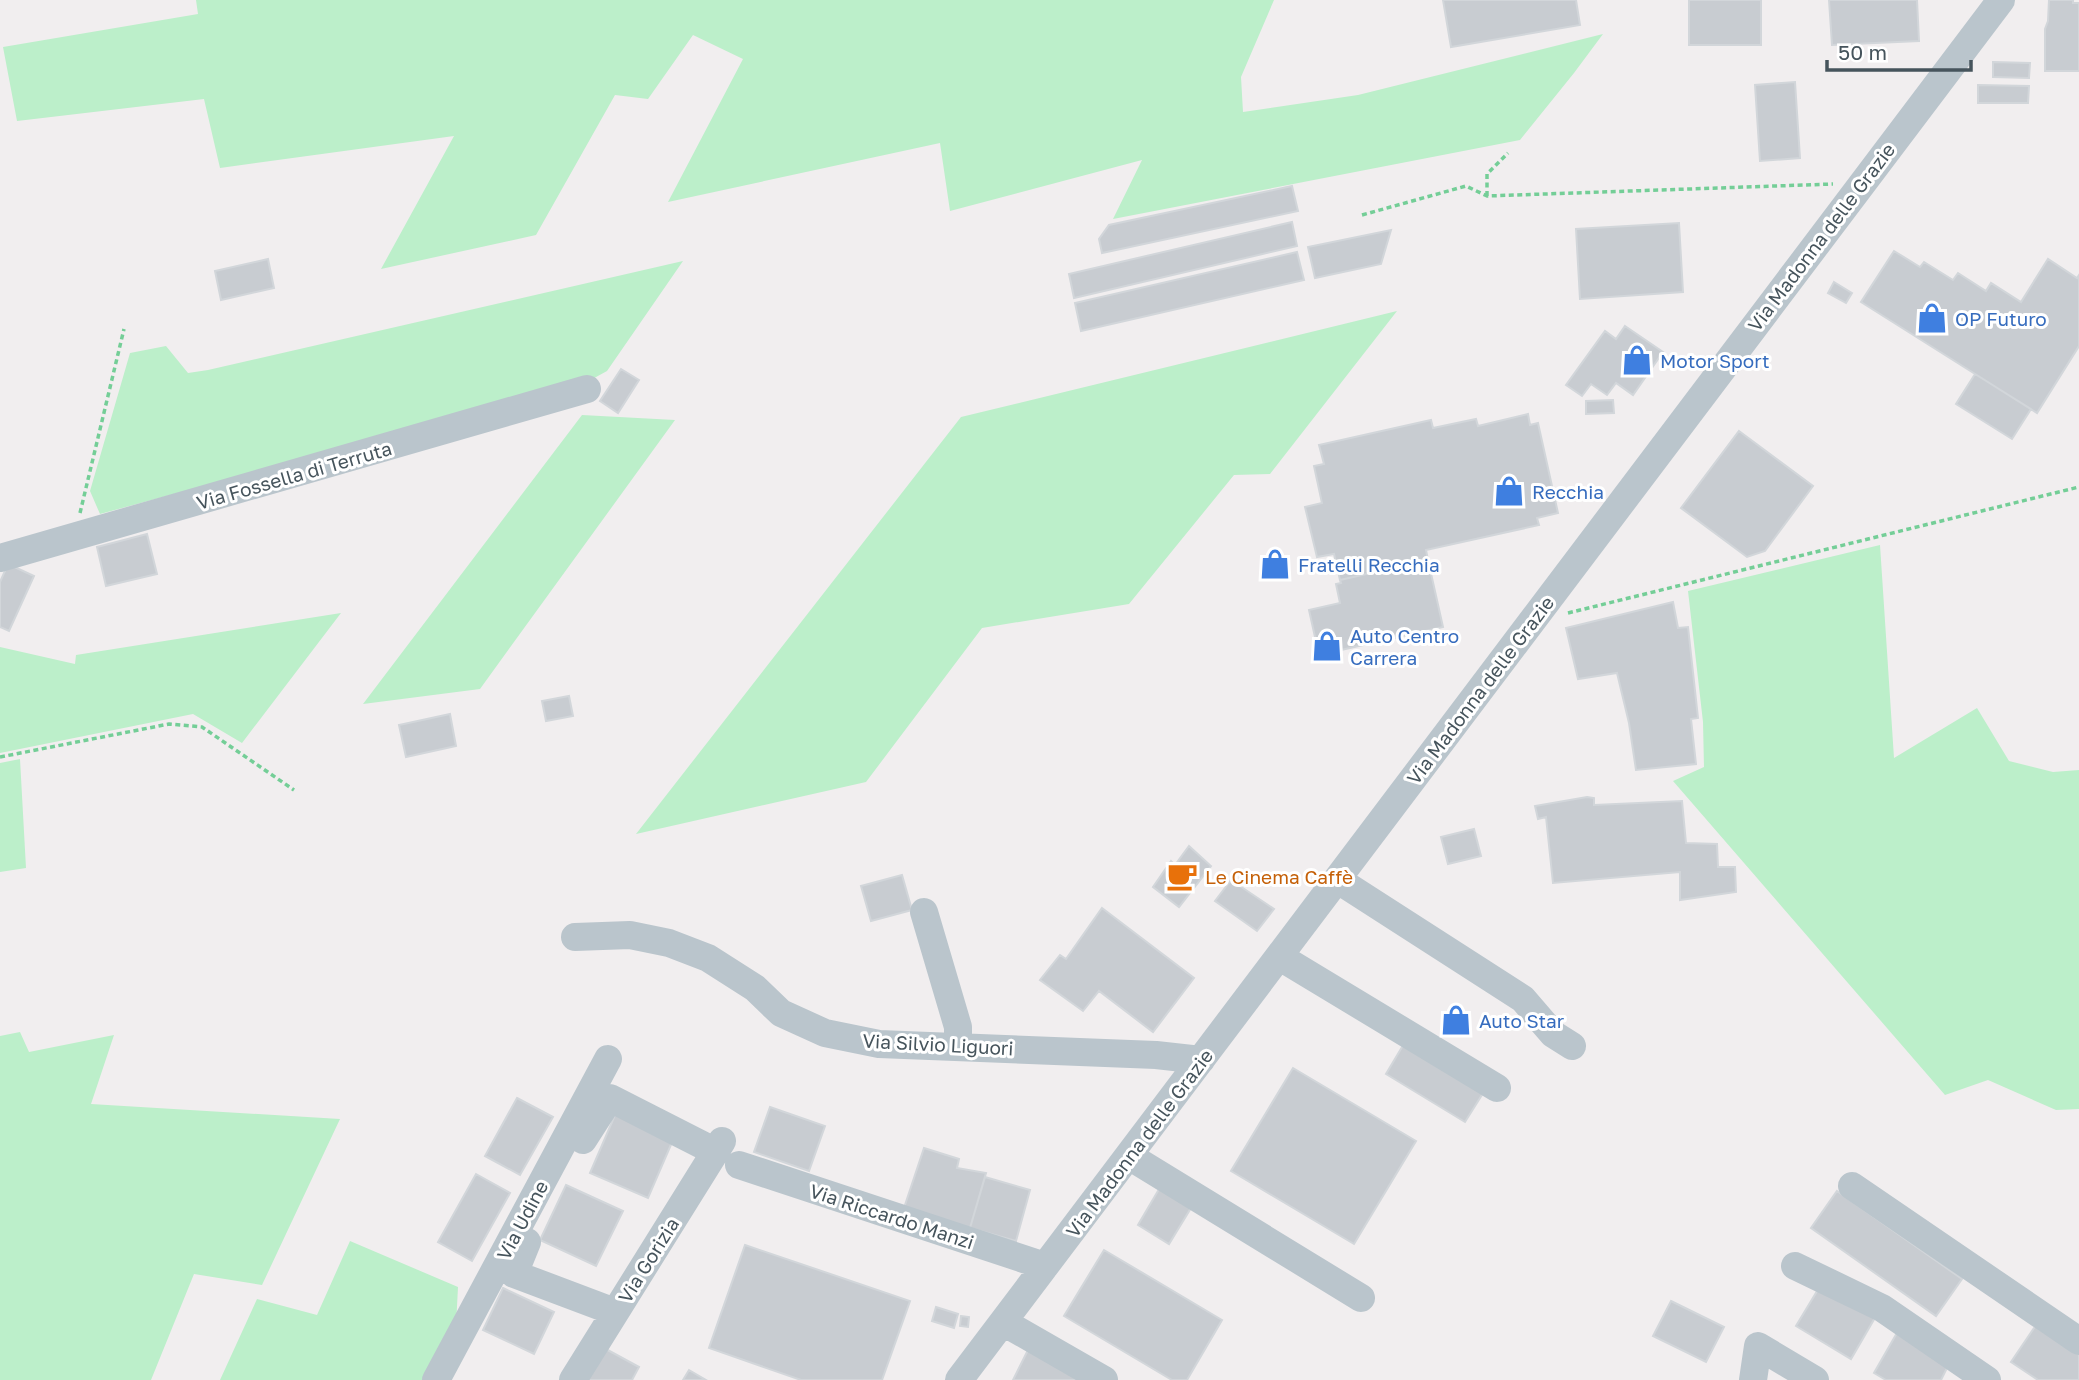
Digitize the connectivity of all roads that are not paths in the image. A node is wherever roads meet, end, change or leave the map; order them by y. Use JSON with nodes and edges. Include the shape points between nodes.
{"nodes":[{"id":1,"x":2001,"y":0,"type":"edge"},
{"id":2,"x":587,"y":389,"type":"dead end"},
{"id":3,"x":0,"y":558,"type":"edge"},
{"id":4,"x":1338,"y":880,"type":"junction"},
{"id":5,"x":924,"y":912,"type":"dead end"},
{"id":6,"x":575,"y":937,"type":"dead end"},
{"id":7,"x":1280,"y":957,"type":"junction"},
{"id":8,"x":1572,"y":1046,"type":"dead end"},
{"id":9,"x":958,"y":1047,"type":"junction"},
{"id":10,"x":608,"y":1059,"type":"dead end"},
{"id":11,"x":1201,"y":1060,"type":"junction"},
{"id":12,"x":1497,"y":1088,"type":"dead end"},
{"id":13,"x":581,"y":1144,"type":"dead end"},
{"id":14,"x":726,"y":1152,"type":"junction"},
{"id":15,"x":1129,"y":1156,"type":"junction"},
{"id":16,"x":1852,"y":1186,"type":"dead end"},
{"id":17,"x":529,"y":1236,"type":"dead end"},
{"id":18,"x":1045,"y":1266,"type":"junction"},
{"id":19,"x":1796,"y":1266,"type":"dead end"},
{"id":20,"x":1361,"y":1298,"type":"dead end"},
{"id":21,"x":615,"y":1312,"type":"junction"},
{"id":22,"x":1003,"y":1322,"type":"junction"},
{"id":23,"x":2079,"y":1341,"type":"edge"},
{"id":24,"x":436,"y":1380,"type":"edge"},
{"id":25,"x":573,"y":1380,"type":"edge"},
{"id":26,"x":960,"y":1380,"type":"edge"},
{"id":27,"x":1104,"y":1380,"type":"edge"},
{"id":28,"x":1753,"y":1380,"type":"edge"},
{"id":29,"x":1815,"y":1380,"type":"edge"},
{"id":30,"x":1987,"y":1380,"type":"edge"}],
"edges":[{"from":1,"to":4,"type":"street","name":"Via Madonna delle Grazie"},
{"from":2,"to":3,"type":"street","name":"Via Fossella di Terruta"},
{"from":4,"to":7,"type":"street","name":"Via Madonna delle Grazie"},
{"from":4,"to":8,"type":"street","via":[[1523,999],[1553,1034]]},
{"from":5,"to":9,"type":"street","via":[[958,1027]]},
{"from":6,"to":9,"type":"street","name":"Via Silvio Liguori","via":[[630,935],[669,943],[708,958],[755,988],[781,1013],[825,1033],[879,1044]]},
{"from":7,"to":11,"type":"street","name":"Via Madonna delle Grazie"},
{"from":7,"to":12,"type":"street"},
{"from":9,"to":11,"type":"street","name":"Via Silvio Liguori"},
{"from":10,"to":24,"type":"street","name":"Via Udine"},
{"from":11,"to":15,"type":"street","name":"Via Madonna delle Grazie"},
{"from":13,"to":14,"type":"street","name":"Via Riccardo Manzi","via":[[610,1098]]},
{"from":14,"to":18,"type":"street","name":"Via Riccardo Manzi"},
{"from":14,"to":21,"type":"street","name":"Via Gorizia"},
{"from":15,"to":18,"type":"street","name":"Via Madonna delle Grazie"},
{"from":15,"to":20,"type":"street"},
{"from":16,"to":23,"type":"street"},
{"from":17,"to":21,"type":"street","via":[[513,1274]]},
{"from":18,"to":22,"type":"street","name":"Via Madonna delle Grazie"},
{"from":19,"to":30,"type":"street","via":[[1882,1308]]},
{"from":21,"to":25,"type":"street","name":"Via Gorizia"},
{"from":22,"to":26,"type":"street","name":"Via Madonna delle Grazie"},
{"from":22,"to":27,"type":"street"},
{"from":28,"to":29,"type":"street","via":[[1758,1346]]}]}
